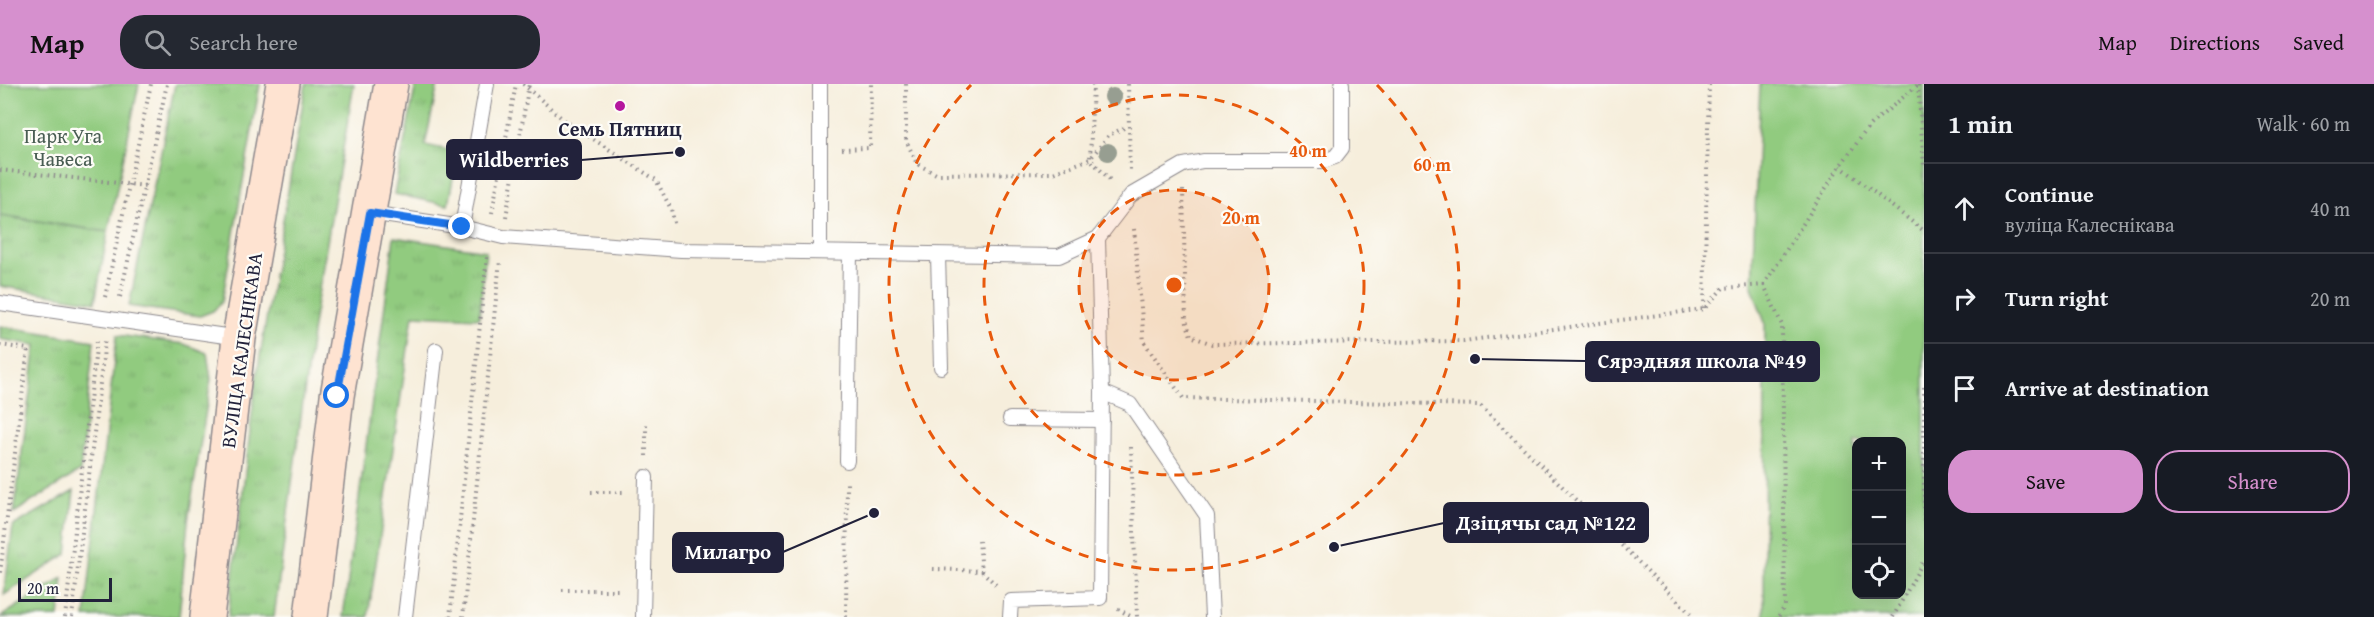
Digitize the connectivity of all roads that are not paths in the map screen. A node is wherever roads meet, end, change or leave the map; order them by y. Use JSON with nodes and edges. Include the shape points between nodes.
{"nodes":[{"id":1,"x":283,"y":84,"type":"edge"},
{"id":2,"x":391,"y":84,"type":"edge"},
{"id":3,"x":487,"y":84,"type":"edge"},
{"id":4,"x":820,"y":84,"type":"edge"},
{"id":5,"x":1342,"y":84,"type":"edge"},
{"id":6,"x":370,"y":213,"type":"junction"},
{"id":7,"x":462,"y":227,"type":"junction"},
{"id":8,"x":1098,"y":238,"type":"junction"},
{"id":9,"x":820,"y":252,"type":"junction"},
{"id":10,"x":850,"y":253,"type":"junction"},
{"id":11,"x":938,"y":255,"type":"junction"},
{"id":12,"x":0,"y":303,"type":"edge"},
{"id":13,"x":239,"y":338,"type":"junction"},
{"id":14,"x":436,"y":350,"type":"dead end"},
{"id":15,"x":941,"y":367,"type":"dead end"},
{"id":16,"x":1102,"y":392,"type":"junction"},
{"id":17,"x":1010,"y":419,"type":"dead end"},
{"id":18,"x":1102,"y":420,"type":"junction"},
{"id":19,"x":847,"y":461,"type":"road end"},
{"id":20,"x":646,"y":477,"type":"road end"},
{"id":21,"x":207,"y":617,"type":"edge"},
{"id":22,"x":311,"y":617,"type":"edge"},
{"id":23,"x":405,"y":617,"type":"edge"},
{"id":24,"x":643,"y":617,"type":"edge"},
{"id":25,"x":1010,"y":617,"type":"edge"},
{"id":26,"x":1212,"y":617,"type":"edge"}],
"edges":[{"from":1,"to":13,"type":"main road","name":"ВУЛІЦА КАЛЕСНІКАВА"},
{"from":2,"to":6,"type":"main road"},
{"from":3,"to":7,"type":"lane"},
{"from":4,"to":9,"type":"lane"},
{"from":5,"to":8,"type":"lane","via":[[1342,148],[1335,157],[1323,161],[1203,161],[1183,165],[1131,195]]},
{"from":6,"to":7,"type":"lane"},
{"from":6,"to":22,"type":"main road","via":[[337,396]]},
{"from":7,"to":9,"type":"lane","via":[[496,236],[681,250]]},
{"from":8,"to":11,"type":"lane","via":[[1059,256]]},
{"from":8,"to":16,"type":"lane"},
{"from":9,"to":10,"type":"lane"},
{"from":10,"to":11,"type":"lane"},
{"from":10,"to":19,"type":"lane"},
{"from":11,"to":15,"type":"lane"},
{"from":12,"to":13,"type":"lane"},
{"from":13,"to":21,"type":"main road","name":"ВУЛІЦА КАЛЕСНІКАВА"},
{"from":14,"to":23,"type":"lane"},
{"from":16,"to":18,"type":"lane"},
{"from":16,"to":26,"type":"lane","via":[[1130,404],[1207,516]]},
{"from":17,"to":18,"type":"lane"},
{"from":18,"to":25,"type":"lane","via":[[1100,598],[1011,601]]},
{"from":20,"to":24,"type":"lane"}]}
